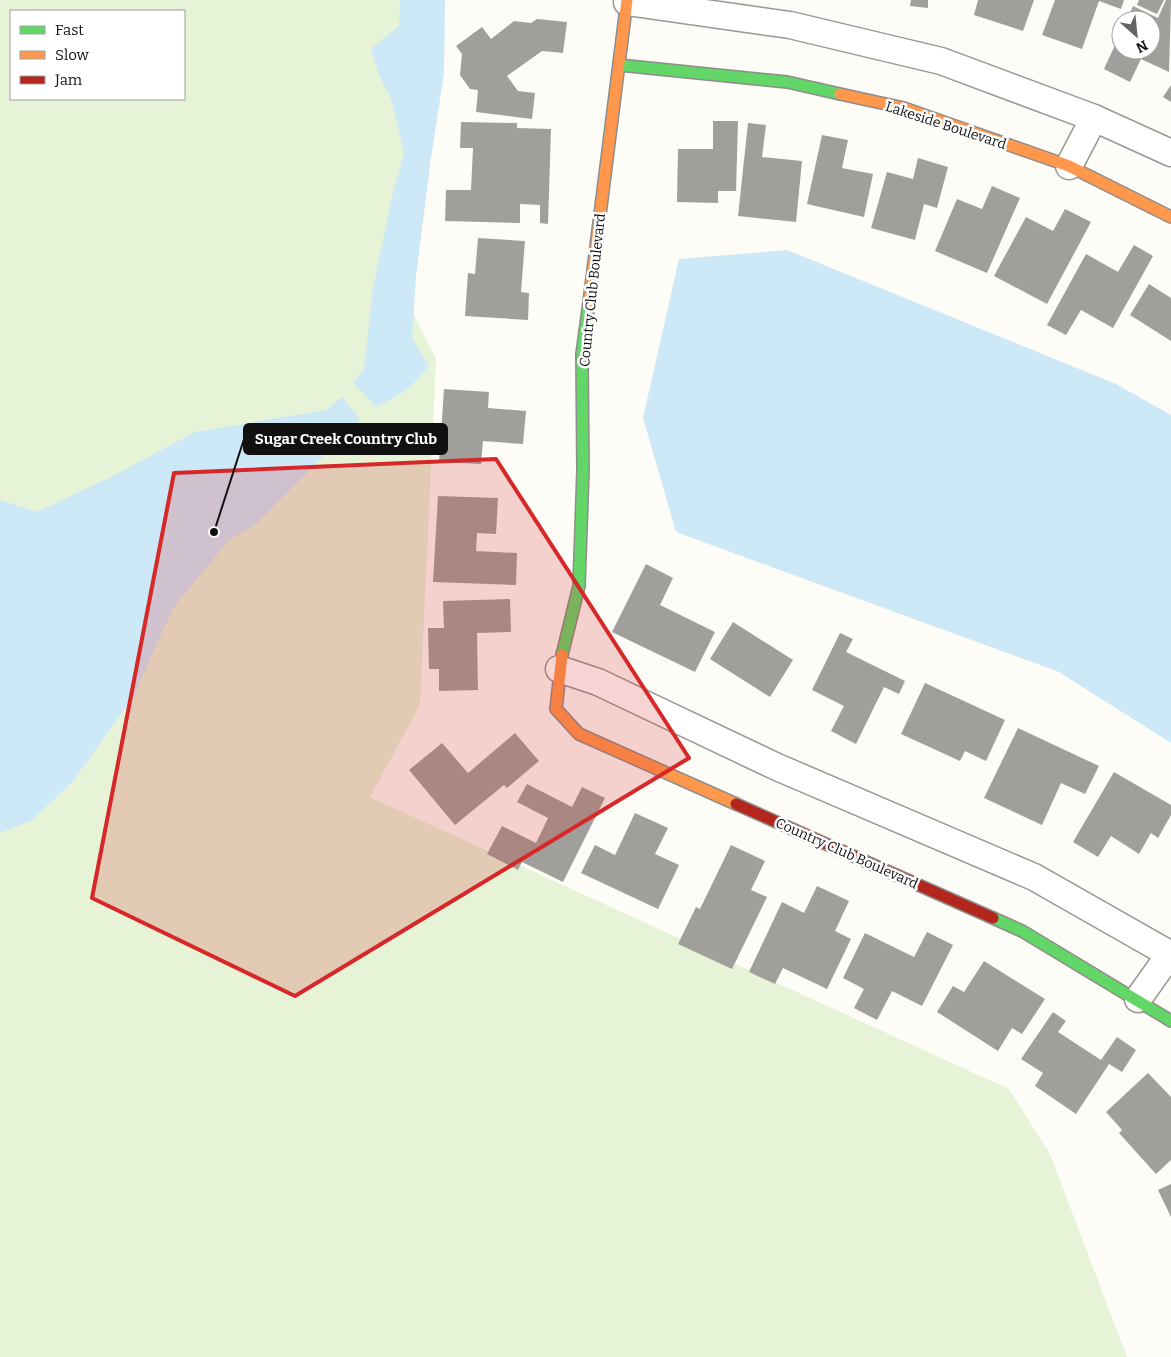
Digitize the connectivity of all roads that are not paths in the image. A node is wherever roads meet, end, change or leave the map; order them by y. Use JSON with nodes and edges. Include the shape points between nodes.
{"nodes":[{"id":1,"x":627,"y":1,"type":"edge"},
{"id":2,"x":619,"y":65,"type":"junction"},
{"id":3,"x":1094,"y":118,"type":"junction"},
{"id":4,"x":1171,"y":153,"type":"edge"},
{"id":5,"x":1068,"y":166,"type":"junction"},
{"id":6,"x":1171,"y":217,"type":"edge"},
{"id":7,"x":559,"y":669,"type":"junction"},
{"id":8,"x":1170,"y":954,"type":"edge"},
{"id":9,"x":1138,"y":999,"type":"junction"},
{"id":10,"x":1171,"y":1021,"type":"edge"}],
"edges":[{"from":1,"to":2,"type":"street","name":"Country Club Boulevard"},
{"from":1,"to":3,"type":"street","via":[[790,25],[942,61]]},
{"from":2,"to":5,"type":"street","name":"Lakeside Boulevard","via":[[787,82],[826,90],[904,108]]},
{"from":2,"to":7,"type":"street","name":"Country Club Boulevard","via":[[582,354],[584,470],[579,586]]},
{"from":3,"to":4,"type":"street"},
{"from":3,"to":5,"type":"street"},
{"from":5,"to":6,"type":"street","name":"Lakeside Boulevard"},
{"from":7,"to":8,"type":"street","via":[[598,682],[777,767],[1034,877]]},
{"from":7,"to":9,"type":"street","name":"Country Club Boulevard","via":[[556,709],[579,734],[1022,931]]},
{"from":8,"to":9,"type":"street"},
{"from":9,"to":10,"type":"street","name":"Country Club Boulevard"}]}
